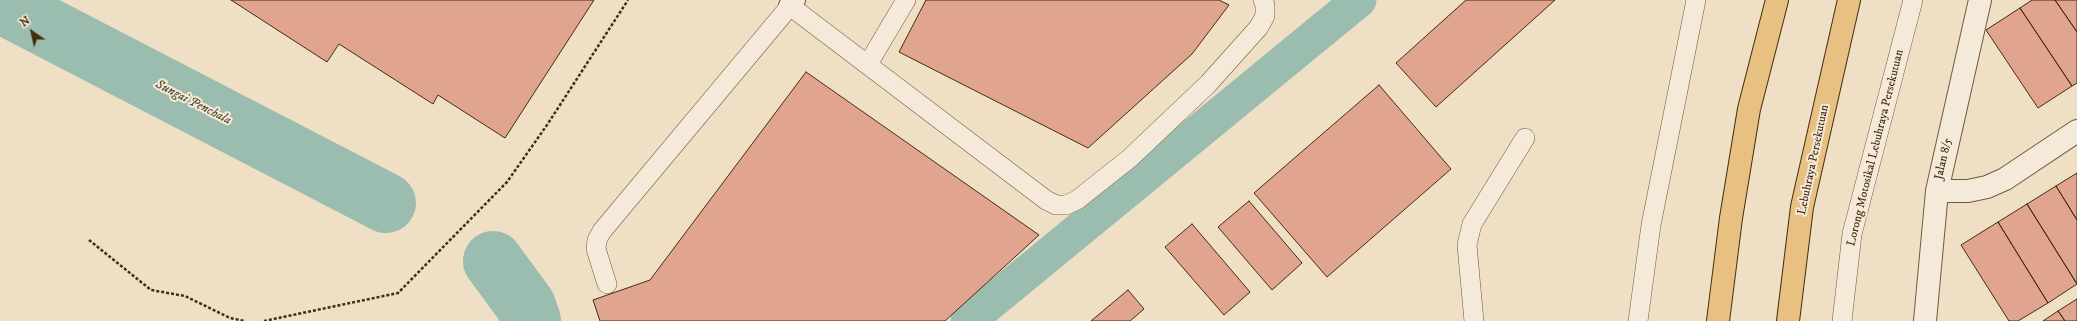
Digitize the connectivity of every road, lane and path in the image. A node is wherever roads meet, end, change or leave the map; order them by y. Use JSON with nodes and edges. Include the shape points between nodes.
{"nodes":[{"id":1,"x":628,"y":0,"type":"edge"},
{"id":2,"x":906,"y":0,"type":"edge"},
{"id":3,"x":1263,"y":0,"type":"edge"},
{"id":4,"x":1696,"y":0,"type":"edge"},
{"id":5,"x":1777,"y":0,"type":"edge"},
{"id":6,"x":1849,"y":0,"type":"edge"},
{"id":7,"x":1913,"y":0,"type":"edge"},
{"id":8,"x":1980,"y":0,"type":"edge"},
{"id":9,"x":792,"y":3,"type":"edge"},
{"id":10,"x":868,"y":64,"type":"junction"},
{"id":11,"x":2077,"y":131,"type":"edge"},
{"id":12,"x":1525,"y":138,"type":"dead end"},
{"id":13,"x":1937,"y":191,"type":"junction"},
{"id":14,"x":89,"y":240,"type":"dead end"},
{"id":15,"x":607,"y":284,"type":"dead end"},
{"id":16,"x":245,"y":321,"type":"edge"},
{"id":17,"x":264,"y":321,"type":"edge"},
{"id":18,"x":1474,"y":321,"type":"edge"},
{"id":19,"x":1638,"y":321,"type":"edge"},
{"id":20,"x":1718,"y":321,"type":"edge"},
{"id":21,"x":1788,"y":321,"type":"edge"},
{"id":22,"x":1842,"y":321,"type":"edge"},
{"id":23,"x":1925,"y":321,"type":"edge"}],
"edges":[{"from":1,"to":17,"type":"path","via":[[507,182],[398,293]]},
{"from":2,"to":10,"type":"lane"},
{"from":3,"to":10,"type":"lane","via":[[1265,16],[1259,27],[1208,84],[1130,158],[1077,200],[1066,205],[1056,205],[1046,200]]},
{"from":4,"to":19,"type":"lane","via":[[1651,225]]},
{"from":5,"to":20,"type":"highway","via":[[1749,109],[1731,218]]},
{"from":6,"to":21,"type":"highway","name":"Lebuhraya Persekutuan","via":[[1802,208]]},
{"from":7,"to":22,"type":"lane","name":"Lorong Motosikal Lebuhraya Persekutuan","via":[[1852,234]]},
{"from":8,"to":13,"type":"street","name":"Jalan 8/5"},
{"from":9,"to":10,"type":"lane"},
{"from":9,"to":15,"type":"lane","via":[[602,231],[596,249]]},
{"from":11,"to":13,"type":"street","via":[[2005,179],[1987,187],[1968,191]]},
{"from":12,"to":18,"type":"lane","via":[[1472,224],[1467,245]]},
{"from":13,"to":23,"type":"street","name":"Jalan 8/5"},
{"from":14,"to":16,"type":"path","via":[[151,290],[185,296],[230,318]]}]}
